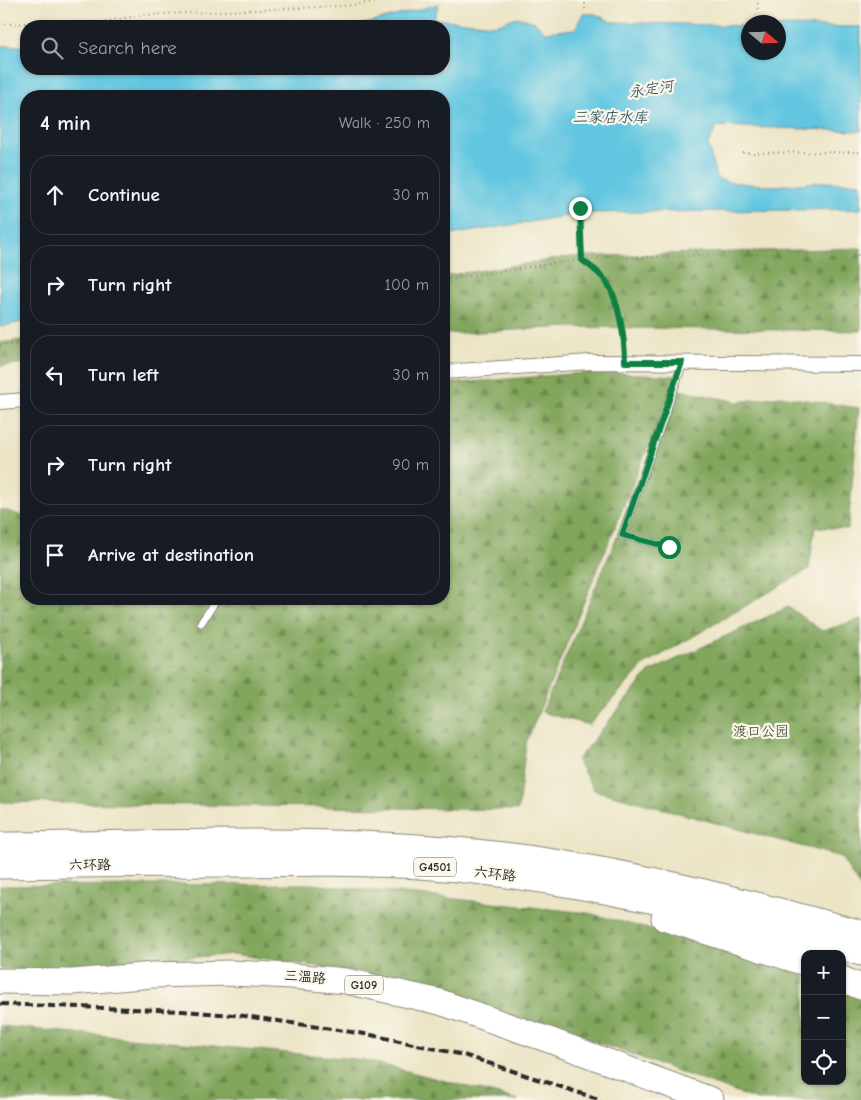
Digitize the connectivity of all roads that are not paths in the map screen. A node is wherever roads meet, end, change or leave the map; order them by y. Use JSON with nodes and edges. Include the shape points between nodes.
{"nodes":[{"id":1,"x":682,"y":362,"type":"junction"},
{"id":2,"x":861,"y":364,"type":"edge"},
{"id":3,"x":450,"y":372,"type":"edge"},
{"id":4,"x":20,"y":400,"type":"edge"},
{"id":5,"x":0,"y":402,"type":"edge"},
{"id":6,"x":669,"y":547,"type":"dead end"},
{"id":7,"x":213,"y":605,"type":"edge"},
{"id":8,"x":201,"y":623,"type":"dead end"},
{"id":9,"x":0,"y":846,"type":"edge"},
{"id":10,"x":0,"y":866,"type":"edge"},
{"id":11,"x":520,"y":877,"type":"junction"},
{"id":12,"x":732,"y":898,"type":"junction"},
{"id":13,"x":861,"y":922,"type":"edge"},
{"id":14,"x":861,"y":933,"type":"edge"},
{"id":15,"x":861,"y":953,"type":"edge"},
{"id":16,"x":801,"y":962,"type":"edge"},
{"id":17,"x":0,"y":981,"type":"edge"},
{"id":18,"x":846,"y":981,"type":"edge"},
{"id":19,"x":861,"y":987,"type":"edge"},
{"id":20,"x":711,"y":1100,"type":"edge"}],
"edges":[{"from":1,"to":2,"type":"street"},
{"from":1,"to":3,"type":"street","via":[[590,362]]},
{"from":1,"to":6,"type":"lane","via":[[622,535]]},
{"from":4,"to":5,"type":"street"},
{"from":7,"to":8,"type":"lane"},
{"from":9,"to":12,"type":"highway","name":"六环路","number":"G4501","via":[[336,842],[422,847],[589,867]]},
{"from":10,"to":11,"type":"highway","name":"六环路","number":"G4501","via":[[359,862]]},
{"from":11,"to":15,"type":"highway","name":"六环路","number":"G4501","via":[[668,903]]},
{"from":11,"to":16,"type":"highway"},
{"from":12,"to":13,"type":"highway"},
{"from":12,"to":14,"type":"highway","name":"六环路","number":"G4501"},
{"from":17,"to":20,"type":"highway","name":"三温路","number":"G109","via":[[73,982],[231,973],[346,981],[440,1002]]},
{"from":18,"to":19,"type":"highway"}]}
